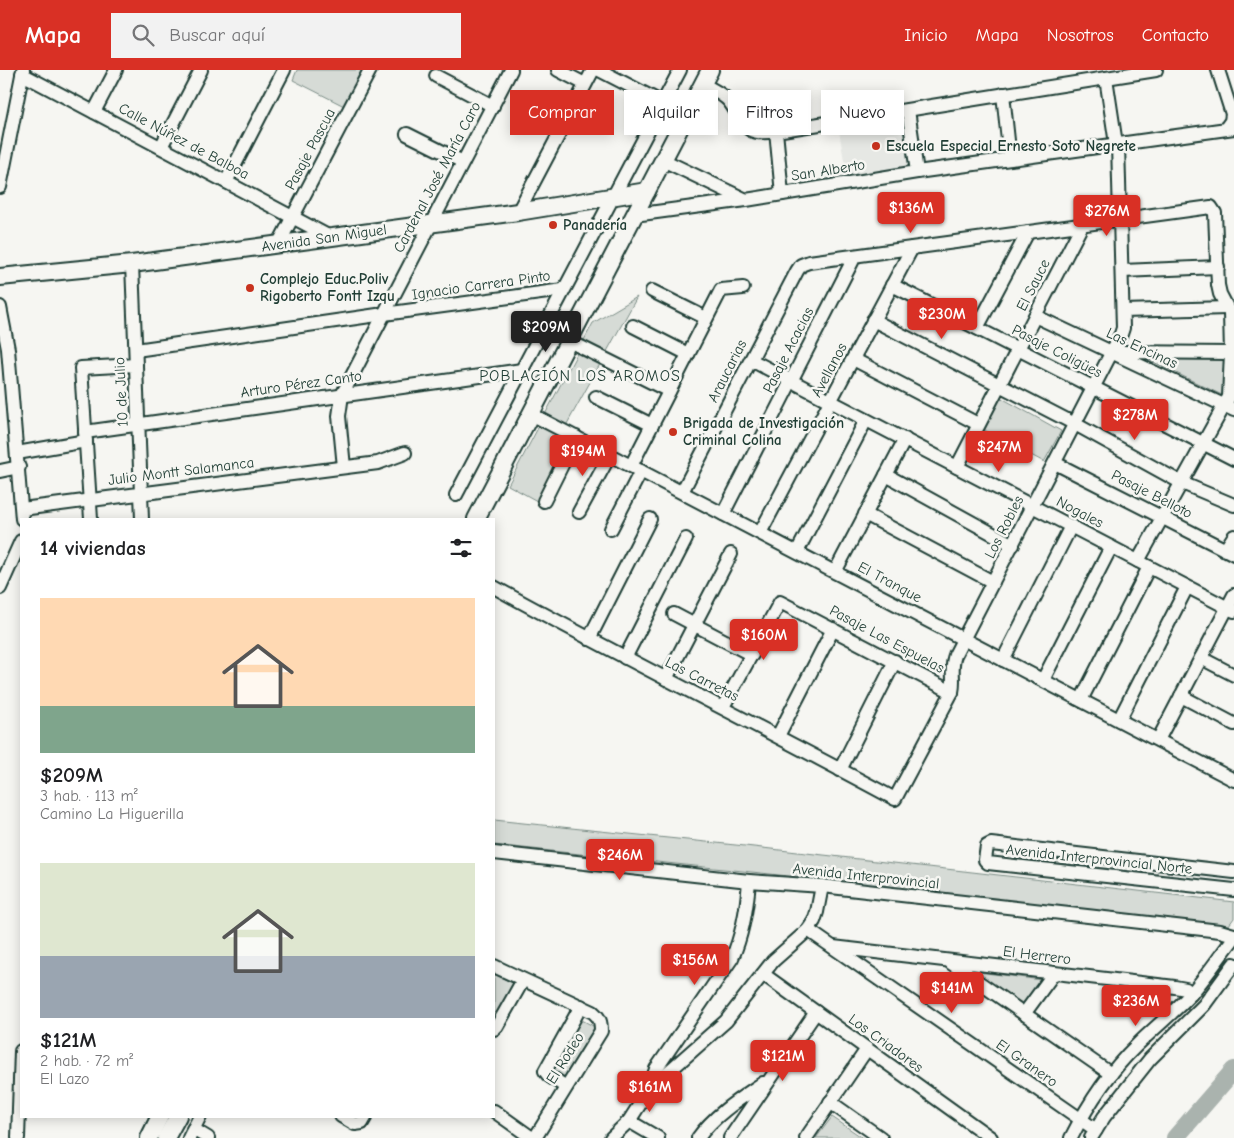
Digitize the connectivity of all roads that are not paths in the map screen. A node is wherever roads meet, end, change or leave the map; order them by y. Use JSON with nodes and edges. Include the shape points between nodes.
{"nodes":[{"id":1,"x":116,"y":70,"type":"edge"},
{"id":2,"x":201,"y":70,"type":"edge"},
{"id":3,"x":284,"y":70,"type":"edge"},
{"id":4,"x":370,"y":70,"type":"edge"},
{"id":5,"x":511,"y":70,"type":"edge"},
{"id":6,"x":558,"y":70,"type":"edge"},
{"id":7,"x":593,"y":70,"type":"edge"},
{"id":8,"x":599,"y":70,"type":"edge"},
{"id":9,"x":680,"y":70,"type":"edge"},
{"id":10,"x":1156,"y":70,"type":"edge"},
{"id":11,"x":1218,"y":70,"type":"edge"},
{"id":12,"x":1137,"y":71,"type":"edge"},
{"id":13,"x":22,"y":72,"type":"edge"},
{"id":14,"x":436,"y":76,"type":"dead end"},
{"id":15,"x":706,"y":77,"type":"edge"},
{"id":16,"x":1106,"y":78,"type":"junction"},
{"id":17,"x":585,"y":84,"type":"junction"},
{"id":18,"x":638,"y":90,"type":"edge"},
{"id":19,"x":670,"y":90,"type":"edge"},
{"id":20,"x":1003,"y":94,"type":"junction"},
{"id":21,"x":728,"y":102,"type":"edge"},
{"id":22,"x":493,"y":106,"type":"junction"},
{"id":23,"x":908,"y":110,"type":"junction"},
{"id":24,"x":94,"y":112,"type":"junction"},
{"id":25,"x":811,"y":125,"type":"edge"},
{"id":26,"x":1230,"y":128,"type":"edge"},
{"id":27,"x":407,"y":134,"type":"dead end"},
{"id":28,"x":646,"y":135,"type":"edge"},
{"id":29,"x":776,"y":135,"type":"edge"},
{"id":30,"x":1117,"y":144,"type":"junction"},
{"id":31,"x":161,"y":147,"type":"junction"},
{"id":32,"x":1010,"y":159,"type":"junction"},
{"id":33,"x":663,"y":160,"type":"junction"},
{"id":34,"x":463,"y":162,"type":"junction"},
{"id":35,"x":917,"y":172,"type":"junction"},
{"id":36,"x":226,"y":182,"type":"junction"},
{"id":37,"x":0,"y":187,"type":"edge"},
{"id":38,"x":647,"y":191,"type":"junction"},
{"id":39,"x":782,"y":194,"type":"junction"},
{"id":40,"x":614,"y":197,"type":"junction"},
{"id":41,"x":746,"y":200,"type":"junction"},
{"id":42,"x":518,"y":212,"type":"junction"},
{"id":43,"x":634,"y":215,"type":"junction"},
{"id":44,"x":293,"y":217,"type":"junction"},
{"id":45,"x":1120,"y":219,"type":"junction"},
{"id":46,"x":431,"y":223,"type":"junction"},
{"id":47,"x":1082,"y":224,"type":"junction"},
{"id":48,"x":1028,"y":232,"type":"junction"},
{"id":49,"x":330,"y":237,"type":"junction"},
{"id":50,"x":280,"y":244,"type":"junction"},
{"id":51,"x":912,"y":248,"type":"junction"},
{"id":52,"x":855,"y":256,"type":"junction"},
{"id":53,"x":132,"y":264,"type":"junction"},
{"id":54,"x":1218,"y":267,"type":"junction"},
{"id":55,"x":1122,"y":271,"type":"junction"},
{"id":56,"x":0,"y":277,"type":"edge"},
{"id":57,"x":892,"y":285,"type":"junction"},
{"id":58,"x":743,"y":288,"type":"dead end"},
{"id":59,"x":563,"y":290,"type":"junction"},
{"id":60,"x":652,"y":292,"type":"dead end"},
{"id":61,"x":0,"y":307,"type":"edge"},
{"id":62,"x":1227,"y":308,"type":"junction"},
{"id":63,"x":1123,"y":311,"type":"junction"},
{"id":64,"x":384,"y":314,"type":"junction"},
{"id":65,"x":1035,"y":316,"type":"junction"},
{"id":66,"x":706,"y":318,"type":"junction"},
{"id":67,"x":874,"y":320,"type":"junction"},
{"id":68,"x":633,"y":326,"type":"dead end"},
{"id":69,"x":977,"y":328,"type":"junction"},
{"id":70,"x":569,"y":341,"type":"junction"},
{"id":71,"x":1018,"y":349,"type":"junction"},
{"id":72,"x":136,"y":350,"type":"junction"},
{"id":73,"x":1112,"y":352,"type":"junction"},
{"id":74,"x":1231,"y":353,"type":"junction"},
{"id":75,"x":688,"y":354,"type":"junction"},
{"id":76,"x":853,"y":359,"type":"junction"},
{"id":77,"x":751,"y":360,"type":"junction"},
{"id":78,"x":136,"y":365,"type":"junction"},
{"id":79,"x":522,"y":370,"type":"junction"},
{"id":80,"x":791,"y":380,"type":"junction"},
{"id":81,"x":999,"y":385,"type":"junction"},
{"id":82,"x":1094,"y":388,"type":"junction"},
{"id":83,"x":670,"y":391,"type":"junction"},
{"id":84,"x":342,"y":395,"type":"junction"},
{"id":85,"x":596,"y":397,"type":"dead end"},
{"id":86,"x":831,"y":401,"type":"junction"},
{"id":87,"x":1229,"y":408,"type":"edge"},
{"id":88,"x":531,"y":414,"type":"junction"},
{"id":89,"x":866,"y":420,"type":"junction"},
{"id":90,"x":139,"y":423,"type":"junction"},
{"id":91,"x":978,"y":424,"type":"junction"},
{"id":92,"x":1075,"y":424,"type":"junction"},
{"id":93,"x":652,"y":425,"type":"junction"},
{"id":94,"x":85,"y":436,"type":"junction"},
{"id":95,"x":576,"y":437,"type":"junction"},
{"id":96,"x":905,"y":440,"type":"junction"},
{"id":97,"x":1204,"y":443,"type":"junction"},
{"id":98,"x":17,"y":452,"type":"junction"},
{"id":99,"x":405,"y":453,"type":"dead end"},
{"id":100,"x":610,"y":455,"type":"junction"},
{"id":101,"x":1234,"y":459,"type":"edge"},
{"id":102,"x":1055,"y":463,"type":"junction"},
{"id":103,"x":19,"y":467,"type":"junction"},
{"id":104,"x":344,"y":467,"type":"junction"},
{"id":105,"x":956,"y":467,"type":"junction"},
{"id":106,"x":636,"y":469,"type":"junction"},
{"id":107,"x":0,"y":471,"type":"edge"},
{"id":108,"x":886,"y":475,"type":"junction"},
{"id":109,"x":1182,"y":483,"type":"junction"},
{"id":110,"x":141,"y":492,"type":"junction"},
{"id":111,"x":682,"y":492,"type":"junction"},
{"id":112,"x":456,"y":495,"type":"dead end"},
{"id":113,"x":89,"y":500,"type":"junction"},
{"id":114,"x":544,"y":500,"type":"dead end"},
{"id":115,"x":1234,"y":505,"type":"edge"},
{"id":116,"x":1033,"y":506,"type":"junction"},
{"id":117,"x":579,"y":512,"type":"dead end"},
{"id":118,"x":22,"y":514,"type":"edge"},
{"id":119,"x":722,"y":514,"type":"junction"},
{"id":120,"x":865,"y":514,"type":"junction"},
{"id":121,"x":91,"y":518,"type":"edge"},
{"id":122,"x":142,"y":518,"type":"edge"},
{"id":123,"x":477,"y":518,"type":"edge"},
{"id":124,"x":1162,"y":518,"type":"junction"},
{"id":125,"x":650,"y":519,"type":"dead end"},
{"id":126,"x":1071,"y":526,"type":"junction"},
{"id":127,"x":611,"y":529,"type":"dead end"},
{"id":128,"x":760,"y":533,"type":"junction"},
{"id":129,"x":1234,"y":536,"type":"edge"},
{"id":130,"x":686,"y":539,"type":"dead end"},
{"id":131,"x":20,"y":543,"type":"edge"},
{"id":132,"x":1013,"y":545,"type":"junction"},
{"id":133,"x":1111,"y":547,"type":"junction"},
{"id":134,"x":797,"y":552,"type":"junction"},
{"id":135,"x":1230,"y":552,"type":"edge"},
{"id":136,"x":731,"y":554,"type":"dead end"},
{"id":137,"x":1144,"y":564,"type":"junction"},
{"id":138,"x":835,"y":572,"type":"junction"},
{"id":139,"x":993,"y":582,"type":"junction"},
{"id":140,"x":1187,"y":587,"type":"junction"},
{"id":141,"x":0,"y":588,"type":"edge"},
{"id":142,"x":495,"y":588,"type":"edge"},
{"id":143,"x":1234,"y":595,"type":"edge"},
{"id":144,"x":1231,"y":609,"type":"edge"},
{"id":145,"x":674,"y":614,"type":"dead end"},
{"id":146,"x":694,"y":625,"type":"junction"},
{"id":147,"x":833,"y":629,"type":"junction"},
{"id":148,"x":589,"y":639,"type":"junction"},
{"id":149,"x":964,"y":639,"type":"junction"},
{"id":150,"x":752,"y":655,"type":"junction"},
{"id":151,"x":625,"y":658,"type":"junction"},
{"id":152,"x":1201,"y":658,"type":"junction"},
{"id":153,"x":1004,"y":660,"type":"junction"},
{"id":154,"x":894,"y":662,"type":"junction"},
{"id":155,"x":1234,"y":675,"type":"edge"},
{"id":156,"x":666,"y":679,"type":"junction"},
{"id":157,"x":1043,"y":680,"type":"junction"},
{"id":158,"x":952,"y":692,"type":"junction"},
{"id":159,"x":1181,"y":696,"type":"junction"},
{"id":160,"x":1081,"y":700,"type":"junction"},
{"id":161,"x":723,"y":707,"type":"junction"},
{"id":162,"x":1119,"y":720,"type":"junction"},
{"id":163,"x":1234,"y":724,"type":"edge"},
{"id":164,"x":778,"y":736,"type":"junction"},
{"id":165,"x":1158,"y":740,"type":"junction"},
{"id":166,"x":840,"y":770,"type":"junction"},
{"id":167,"x":1234,"y":780,"type":"edge"},
{"id":168,"x":895,"y":799,"type":"joint"},
{"id":169,"x":495,"y":853,"type":"edge"},
{"id":170,"x":1234,"y":872,"type":"edge"},
{"id":171,"x":749,"y":881,"type":"junction"},
{"id":172,"x":822,"y":886,"type":"junction"},
{"id":173,"x":1234,"y":890,"type":"edge"},
{"id":174,"x":808,"y":930,"type":"junction"},
{"id":175,"x":1234,"y":936,"type":"edge"},
{"id":176,"x":833,"y":947,"type":"junction"},
{"id":177,"x":877,"y":953,"type":"junction"},
{"id":178,"x":948,"y":961,"type":"junction"},
{"id":179,"x":1234,"y":964,"type":"edge"},
{"id":180,"x":495,"y":966,"type":"edge"},
{"id":181,"x":868,"y":972,"type":"junction"},
{"id":182,"x":1054,"y":973,"type":"junction"},
{"id":183,"x":764,"y":974,"type":"junction"},
{"id":184,"x":523,"y":980,"type":"junction"},
{"id":185,"x":1191,"y":994,"type":"junction"},
{"id":186,"x":581,"y":1006,"type":"junction"},
{"id":187,"x":816,"y":1012,"type":"junction"},
{"id":188,"x":1024,"y":1014,"type":"junction"},
{"id":189,"x":495,"y":1028,"type":"edge"},
{"id":190,"x":867,"y":1049,"type":"junction"},
{"id":191,"x":1111,"y":1074,"type":"junction"},
{"id":192,"x":770,"y":1078,"type":"junction"},
{"id":193,"x":20,"y":1080,"type":"edge"},
{"id":194,"x":566,"y":1087,"type":"junction"},
{"id":195,"x":649,"y":1090,"type":"junction"},
{"id":196,"x":830,"y":1102,"type":"junction"},
{"id":197,"x":495,"y":1112,"type":"edge"},
{"id":198,"x":159,"y":1118,"type":"edge"},
{"id":199,"x":177,"y":1118,"type":"edge"},
{"id":200,"x":199,"y":1118,"type":"edge"},
{"id":201,"x":344,"y":1118,"type":"edge"},
{"id":202,"x":365,"y":1118,"type":"edge"},
{"id":203,"x":1080,"y":1120,"type":"junction"},
{"id":204,"x":629,"y":1121,"type":"junction"},
{"id":205,"x":191,"y":1134,"type":"edge"},
{"id":206,"x":1093,"y":1134,"type":"edge"},
{"id":207,"x":18,"y":1138,"type":"edge"},
{"id":208,"x":149,"y":1138,"type":"edge"},
{"id":209,"x":166,"y":1138,"type":"edge"},
{"id":210,"x":208,"y":1138,"type":"edge"},
{"id":211,"x":534,"y":1138,"type":"edge"},
{"id":212,"x":611,"y":1138,"type":"edge"},
{"id":213,"x":624,"y":1138,"type":"edge"},
{"id":214,"x":658,"y":1138,"type":"edge"},
{"id":215,"x":698,"y":1138,"type":"edge"},
{"id":216,"x":730,"y":1138,"type":"edge"},
{"id":217,"x":806,"y":1138,"type":"edge"},
{"id":218,"x":881,"y":1138,"type":"edge"},
{"id":219,"x":991,"y":1138,"type":"edge"},
{"id":220,"x":1071,"y":1138,"type":"edge"}],
"edges":[{"from":1,"to":24,"type":"street"},
{"from":2,"to":31,"type":"street"},
{"from":3,"to":36,"type":"street"},
{"from":4,"to":44,"type":"street","name":"Pasaje Pascua"},
{"from":5,"to":22,"type":"street","name":"Cardenal José María Caro"},
{"from":6,"to":17,"type":"street"},
{"from":7,"to":17,"type":"street"},
{"from":8,"to":18,"type":"street"},
{"from":9,"to":19,"type":"street"},
{"from":10,"to":12,"type":"street"},
{"from":11,"to":26,"type":"street","via":[[1232,114]]},
{"from":12,"to":16,"type":"street"},
{"from":13,"to":24,"type":"street","name":"Calle Núñez de Balboa"},
{"from":13,"to":37,"type":"street"},
{"from":14,"to":22,"type":"street"},
{"from":15,"to":21,"type":"street"},
{"from":15,"to":33,"type":"main road"},
{"from":16,"to":20,"type":"street"},
{"from":16,"to":30,"type":"street","name":"Los Robles"},
{"from":17,"to":42,"type":"street"},
{"from":20,"to":23,"type":"street"},
{"from":20,"to":32,"type":"street"},
{"from":22,"to":34,"type":"street","name":"Cardenal José María Caro"},
{"from":23,"to":25,"type":"street"},
{"from":23,"to":35,"type":"street"},
{"from":24,"to":31,"type":"street","name":"Calle Núñez de Balboa"},
{"from":26,"to":30,"type":"street","name":"San Alberto"},
{"from":27,"to":34,"type":"street"},
{"from":28,"to":40,"type":"street"},
{"from":29,"to":39,"type":"street"},
{"from":30,"to":32,"type":"street","name":"San Alberto"},
{"from":30,"to":45,"type":"street","name":"Los Robles"},
{"from":31,"to":36,"type":"street","name":"Calle Núñez de Balboa"},
{"from":32,"to":35,"type":"street","name":"San Alberto"},
{"from":33,"to":38,"type":"main road"},
{"from":33,"to":41,"type":"street"},
{"from":34,"to":46,"type":"street","name":"Cardenal José María Caro"},
{"from":35,"to":39,"type":"street","name":"San Alberto"},
{"from":36,"to":44,"type":"street","name":"Calle Núñez de Balboa"},
{"from":38,"to":40,"type":"main road","name":"Avenida San Miguel"},
{"from":38,"to":43,"type":"main road"},
{"from":39,"to":41,"type":"street","name":"San Alberto"},
{"from":40,"to":42,"type":"main road","name":"Avenida San Miguel"},
{"from":40,"to":59,"type":"street"},
{"from":41,"to":43,"type":"street","name":"San Alberto"},
{"from":42,"to":46,"type":"main road","name":"Avenida San Miguel"},
{"from":43,"to":70,"type":"main road"},
{"from":44,"to":49,"type":"street","name":"Calle Núñez de Balboa"},
{"from":44,"to":50,"type":"street","name":"Pasaje Pascua"},
{"from":45,"to":47,"type":"street"},
{"from":45,"to":54,"type":"street","via":[[1211,207],[1215,213]]},
{"from":45,"to":55,"type":"street","name":"Los Robles"},
{"from":46,"to":49,"type":"main road","name":"Avenida San Miguel"},
{"from":46,"to":64,"type":"street","name":"Cardenal José María Caro"},
{"from":47,"to":48,"type":"street"},
{"from":47,"to":65,"type":"street","name":"El Sauce"},
{"from":48,"to":51,"type":"street"},
{"from":48,"to":69,"type":"street"},
{"from":49,"to":50,"type":"main road","name":"Avenida San Miguel"},
{"from":50,"to":53,"type":"main road","name":"Avenida San Miguel"},
{"from":51,"to":52,"type":"street"},
{"from":51,"to":57,"type":"street","name":"Avellanos"},
{"from":52,"to":77,"type":"street","name":"Araucarias","via":[[801,265]]},
{"from":52,"to":80,"type":"street","name":"Pasaje Acacias"},
{"from":53,"to":56,"type":"main road","name":"Avenida San Miguel"},
{"from":53,"to":72,"type":"street","name":"10 de Julio"},
{"from":54,"to":55,"type":"street"},
{"from":54,"to":62,"type":"street","via":[[1220,294]]},
{"from":55,"to":63,"type":"street","name":"Los Robles"},
{"from":57,"to":67,"type":"street","name":"Avellanos"},
{"from":57,"to":69,"type":"street","name":"Pasaje Coligües"},
{"from":58,"to":66,"type":"street","via":[[721,290]]},
{"from":59,"to":64,"type":"street","name":"Ignacio Carrera Pinto"},
{"from":59,"to":79,"type":"street"},
{"from":60,"to":66,"type":"street"},
{"from":61,"to":98,"type":"street","via":[[8,349]]},
{"from":62,"to":63,"type":"street"},
{"from":62,"to":74,"type":"street","via":[[1230,313]]},
{"from":63,"to":73,"type":"street","name":"Los Robles","via":[[1123,328]]},
{"from":64,"to":72,"type":"street","name":"Ignacio Carrera Pinto"},
{"from":64,"to":84,"type":"street","name":"Cardenal José María Caro"},
{"from":65,"to":71,"type":"street","name":"El Sauce"},
{"from":65,"to":73,"type":"street","name":"Las Encinas"},
{"from":66,"to":75,"type":"street"},
{"from":67,"to":76,"type":"street","name":"Avellanos"},
{"from":67,"to":81,"type":"street"},
{"from":68,"to":75,"type":"street"},
{"from":69,"to":71,"type":"street","name":"Pasaje Coligües"},
{"from":70,"to":83,"type":"street"},
{"from":70,"to":88,"type":"main road"},
{"from":71,"to":81,"type":"street","name":"El Sauce"},
{"from":71,"to":82,"type":"street","name":"Pasaje Coligües"},
{"from":72,"to":78,"type":"street","name":"10 de Julio"},
{"from":73,"to":74,"type":"street"},
{"from":73,"to":82,"type":"street","name":"Los Robles"},
{"from":73,"to":87,"type":"street","name":"Las Encinas"},
{"from":74,"to":87,"type":"street"},
{"from":75,"to":83,"type":"street"},
{"from":76,"to":86,"type":"street","name":"Avellanos"},
{"from":76,"to":91,"type":"street"},
{"from":77,"to":80,"type":"street","name":"Nogales"},
{"from":77,"to":111,"type":"street","name":"Araucarias"},
{"from":78,"to":90,"type":"street","name":"10 de Julio"},
{"from":78,"to":94,"type":"street","via":[[81,368]]},
{"from":79,"to":84,"type":"street","name":"Arturo Pérez Canto"},
{"from":79,"to":112,"type":"street"},
{"from":80,"to":86,"type":"street","name":"Nogales"},
{"from":80,"to":119,"type":"street","name":"Pasaje Acacias"},
{"from":81,"to":91,"type":"street","name":"El Sauce"},
{"from":81,"to":92,"type":"street"},
{"from":82,"to":92,"type":"street","name":"Los Robles"},
{"from":82,"to":97,"type":"street","name":"Pasaje Coligües"},
{"from":83,"to":93,"type":"street"},
{"from":84,"to":90,"type":"street","name":"Arturo Pérez Canto"},
{"from":84,"to":104,"type":"street","name":"Cardenal José María Caro","via":[[339,416]]},
{"from":85,"to":93,"type":"street"},
{"from":86,"to":89,"type":"street","name":"Nogales"},
{"from":86,"to":128,"type":"street","name":"Avellanos"},
{"from":87,"to":97,"type":"street"},
{"from":88,"to":95,"type":"street","name":"El Tranque"},
{"from":88,"to":123,"type":"main road"},
{"from":89,"to":96,"type":"street","name":"Nogales"},
{"from":89,"to":134,"type":"street"},
{"from":90,"to":94,"type":"street","name":"Arturo Pérez Canto"},
{"from":90,"to":110,"type":"street","name":"10 de Julio"},
{"from":91,"to":105,"type":"street","name":"El Sauce"},
{"from":92,"to":102,"type":"street","name":"Los Robles"},
{"from":92,"to":109,"type":"street"},
{"from":93,"to":106,"type":"street"},
{"from":94,"to":98,"type":"street","name":"Arturo Pérez Canto"},
{"from":94,"to":113,"type":"street"},
{"from":95,"to":100,"type":"street","name":"El Tranque"},
{"from":95,"to":114,"type":"street"},
{"from":96,"to":105,"type":"street","name":"Nogales"},
{"from":96,"to":108,"type":"street"},
{"from":97,"to":101,"type":"street","name":"Pasaje Coligües"},
{"from":97,"to":109,"type":"street"},
{"from":98,"to":103,"type":"street"},
{"from":99,"to":104,"type":"street","name":"Julio Montt Salamanca","via":[[378,463]]},
{"from":100,"to":106,"type":"street","name":"El Tranque"},
{"from":100,"to":117,"type":"street"},
{"from":102,"to":116,"type":"street","name":"Los Robles"},
{"from":102,"to":124,"type":"street","name":"Pasaje Belloto"},
{"from":103,"to":107,"type":"street"},
{"from":103,"to":118,"type":"street"},
{"from":104,"to":110,"type":"street","name":"Julio Montt Salamanca"},
{"from":105,"to":116,"type":"street","name":"Nogales"},
{"from":106,"to":111,"type":"street","name":"El Tranque"},
{"from":106,"to":127,"type":"street"},
{"from":108,"to":120,"type":"street"},
{"from":108,"to":132,"type":"street"},
{"from":109,"to":115,"type":"street"},
{"from":109,"to":124,"type":"street"},
{"from":110,"to":113,"type":"street","name":"Julio Montt Salamanca"},
{"from":110,"to":122,"type":"street","name":"10 de Julio"},
{"from":111,"to":119,"type":"street","name":"El Tranque"},
{"from":113,"to":118,"type":"street","name":"Julio Montt Salamanca"},
{"from":113,"to":121,"type":"street"},
{"from":116,"to":126,"type":"street","name":"Nogales"},
{"from":116,"to":132,"type":"street","name":"Los Robles"},
{"from":119,"to":128,"type":"street","name":"El Tranque"},
{"from":120,"to":138,"type":"street"},
{"from":120,"to":139,"type":"street"},
{"from":124,"to":135,"type":"street","name":"Pasaje Belloto"},
{"from":124,"to":137,"type":"street"},
{"from":125,"to":148,"type":"street"},
{"from":126,"to":133,"type":"street","name":"Nogales"},
{"from":126,"to":153,"type":"street"},
{"from":128,"to":134,"type":"street","name":"El Tranque"},
{"from":129,"to":135,"type":"street"},
{"from":130,"to":151,"type":"street"},
{"from":131,"to":141,"type":"street"},
{"from":132,"to":139,"type":"street","name":"Los Robles"},
{"from":133,"to":137,"type":"street","name":"Nogales"},
{"from":133,"to":157,"type":"street"},
{"from":134,"to":138,"type":"street","name":"El Tranque"},
{"from":136,"to":146,"type":"street"},
{"from":137,"to":140,"type":"street","name":"Nogales"},
{"from":137,"to":160,"type":"street"},
{"from":138,"to":149,"type":"street","name":"El Tranque"},
{"from":139,"to":149,"type":"street","name":"Los Robles"},
{"from":140,"to":144,"type":"street","name":"Nogales"},
{"from":140,"to":162,"type":"street"},
{"from":142,"to":148,"type":"street","name":"Las Carretas"},
{"from":143,"to":144,"type":"street"},
{"from":144,"to":152,"type":"street"},
{"from":145,"to":146,"type":"street"},
{"from":146,"to":150,"type":"street"},
{"from":146,"to":156,"type":"street"},
{"from":147,"to":150,"type":"street","name":"Pasaje Las Espuelas","via":[[780,602]]},
{"from":147,"to":154,"type":"street","name":"Pasaje Las Espuelas"},
{"from":147,"to":164,"type":"street"},
{"from":148,"to":151,"type":"street","name":"Las Carretas"},
{"from":149,"to":153,"type":"street","name":"El Tranque"},
{"from":149,"to":158,"type":"street","name":"Los Robles","via":[[953,661]]},
{"from":150,"to":161,"type":"street"},
{"from":151,"to":156,"type":"street","name":"Las Carretas"},
{"from":152,"to":155,"type":"street"},
{"from":152,"to":159,"type":"street"},
{"from":153,"to":157,"type":"street","name":"El Tranque"},
{"from":154,"to":158,"type":"street","name":"Pasaje Las Espuelas"},
{"from":154,"to":166,"type":"street"},
{"from":156,"to":161,"type":"street","name":"Las Carretas"},
{"from":157,"to":160,"type":"street","name":"El Tranque"},
{"from":158,"to":168,"type":"street","name":"Los Robles"},
{"from":159,"to":163,"type":"street"},
{"from":159,"to":165,"type":"street"},
{"from":160,"to":162,"type":"street","name":"El Tranque"},
{"from":161,"to":164,"type":"street","name":"Las Carretas"},
{"from":162,"to":165,"type":"street","name":"El Tranque"},
{"from":164,"to":166,"type":"street","name":"Las Carretas"},
{"from":165,"to":167,"type":"street","name":"El Tranque"},
{"from":166,"to":168,"type":"street","name":"Las Carretas"},
{"from":169,"to":171,"type":"street","name":"Avenida Interprovincial"},
{"from":170,"to":173,"type":"street","name":"Avenida Interprovincial Norte","via":[[991,844],[987,846],[985,860],[988,863]]},
{"from":171,"to":172,"type":"street","name":"Avenida Interprovincial"},
{"from":171,"to":195,"type":"street","via":[[744,924],[735,952],[656,1069]]},
{"from":172,"to":174,"type":"street","via":[[818,912]]},
{"from":172,"to":175,"type":"street","name":"Avenida Interprovincial","via":[[1220,931]]},
{"from":174,"to":176,"type":"street","name":"El Granero"},
{"from":174,"to":183,"type":"street","via":[[779,955]]},
{"from":175,"to":185,"type":"street"},
{"from":176,"to":177,"type":"street","name":"El Herrero"},
{"from":176,"to":181,"type":"street","name":"El Granero"},
{"from":177,"to":178,"type":"street","name":"El Herrero"},
{"from":177,"to":181,"type":"street"},
{"from":178,"to":182,"type":"street","name":"El Herrero"},
{"from":178,"to":188,"type":"street"},
{"from":179,"to":206,"type":"street","via":[[1204,1005],[1150,1059]]},
{"from":180,"to":184,"type":"street","name":"El Rodeo"},
{"from":181,"to":203,"type":"street","name":"El Granero"},
{"from":182,"to":185,"type":"street","name":"El Herrero","via":[[1175,987],[1186,989]]},
{"from":182,"to":188,"type":"street"},
{"from":183,"to":187,"type":"street","name":"Los Criadores"},
{"from":183,"to":195,"type":"street","via":[[726,1021]]},
{"from":184,"to":186,"type":"street","name":"El Rodeo"},
{"from":184,"to":189,"type":"street"},
{"from":185,"to":191,"type":"street"},
{"from":186,"to":194,"type":"street","via":[[545,1071]]},
{"from":186,"to":194,"type":"street","name":"El Rodeo","via":[[600,1017],[601,1031]]},
{"from":187,"to":190,"type":"street","name":"Los Criadores"},
{"from":187,"to":192,"type":"street"},
{"from":188,"to":191,"type":"street"},
{"from":190,"to":196,"type":"street"},
{"from":190,"to":219,"type":"street","name":"Los Criadores"},
{"from":191,"to":203,"type":"street"},
{"from":192,"to":215,"type":"street","via":[[716,1119]]},
{"from":192,"to":216,"type":"street"},
{"from":193,"to":207,"type":"street"},
{"from":194,"to":211,"type":"street","name":"El Rodeo"},
{"from":195,"to":204,"type":"street"},
{"from":196,"to":217,"type":"street"},
{"from":196,"to":218,"type":"street"},
{"from":197,"to":211,"type":"street"},
{"from":198,"to":208,"type":"main road"},
{"from":199,"to":209,"type":"main road"},
{"from":200,"to":205,"type":"street"},
{"from":201,"to":202,"type":"street","via":[[355,1124],[362,1123]]},
{"from":203,"to":206,"type":"street","name":"El Granero"},
{"from":203,"to":220,"type":"street"},
{"from":204,"to":212,"type":"street"},
{"from":204,"to":213,"type":"street"},
{"from":204,"to":214,"type":"street"},
{"from":205,"to":210,"type":"street"}]}
